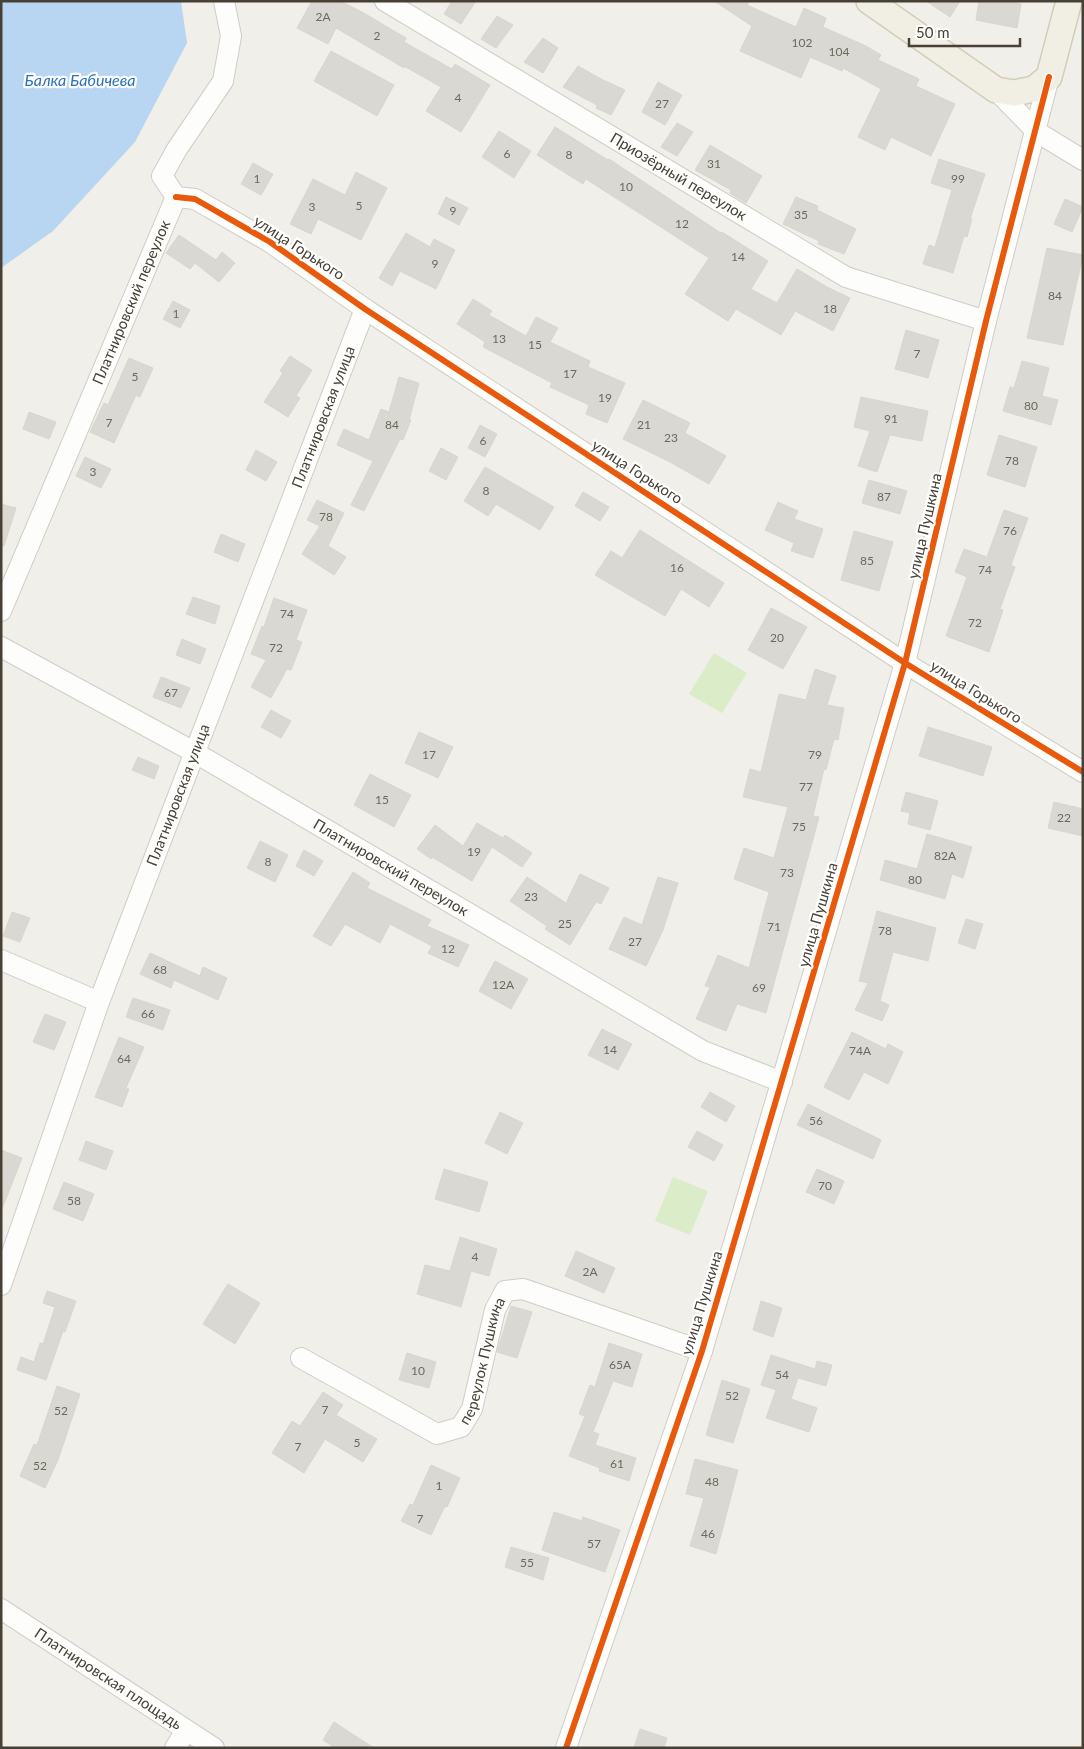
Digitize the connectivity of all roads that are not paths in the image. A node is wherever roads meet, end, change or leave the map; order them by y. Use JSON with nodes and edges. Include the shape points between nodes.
{"nodes":[{"id":1,"x":224,"y":1,"type":"edge"},
{"id":2,"x":385,"y":1,"type":"edge"},
{"id":3,"x":870,"y":1,"type":"edge"},
{"id":4,"x":1069,"y":1,"type":"edge"},
{"id":5,"x":1050,"y":77,"type":"junction"},
{"id":6,"x":996,"y":90,"type":"junction"},
{"id":7,"x":1037,"y":132,"type":"junction"},
{"id":8,"x":1083,"y":160,"type":"edge"},
{"id":9,"x":176,"y":197,"type":"junction"},
{"id":10,"x":366,"y":309,"type":"junction"},
{"id":11,"x":986,"y":321,"type":"junction"},
{"id":12,"x":1,"y":611,"type":"edge"},
{"id":13,"x":1,"y":647,"type":"edge"},
{"id":14,"x":905,"y":663,"type":"junction"},
{"id":15,"x":194,"y":752,"type":"junction"},
{"id":16,"x":1083,"y":772,"type":"edge"},
{"id":17,"x":1,"y":960,"type":"edge"},
{"id":18,"x":99,"y":1002,"type":"junction"},
{"id":19,"x":782,"y":1082,"type":"junction"},
{"id":20,"x":1,"y":1285,"type":"edge"},
{"id":21,"x":702,"y":1351,"type":"junction"},
{"id":22,"x":301,"y":1358,"type":"dead end"},
{"id":23,"x":1,"y":1609,"type":"edge"},
{"id":24,"x":186,"y":1731,"type":"junction"},
{"id":25,"x":175,"y":1748,"type":"edge"},
{"id":26,"x":214,"y":1748,"type":"edge"},
{"id":27,"x":566,"y":1748,"type":"edge"}],
"edges":[{"from":1,"to":9,"type":"street","via":[[231,36],[223,81],[162,176]]},
{"from":2,"to":11,"type":"street","name":"Приозёрный переулок","via":[[846,277]]},
{"from":3,"to":6,"type":"main road"},
{"from":4,"to":5,"type":"main road","name":"улица Пушкина"},
{"from":5,"to":6,"type":"main road","via":[[1034,89],[1014,93]]},
{"from":5,"to":7,"type":"street","name":"улица Пушкина"},
{"from":6,"to":7,"type":"street"},
{"from":7,"to":8,"type":"street"},
{"from":7,"to":11,"type":"street","name":"улица Пушкина"},
{"from":9,"to":10,"type":"street","name":"улица Горького","via":[[194,199],[270,242]]},
{"from":9,"to":12,"type":"street","name":"Платнировский переулок"},
{"from":10,"to":14,"type":"street","name":"улица Горького"},
{"from":10,"to":15,"type":"street","name":"Платнировская улица"},
{"from":11,"to":14,"type":"street","name":"улица Пушкина"},
{"from":13,"to":15,"type":"street","name":"Платнировский переулок"},
{"from":14,"to":16,"type":"street","name":"улица Горького"},
{"from":14,"to":19,"type":"street","name":"улица Пушкина"},
{"from":15,"to":18,"type":"street","name":"Платнировская улица"},
{"from":15,"to":19,"type":"street","name":"Платнировский переулок","via":[[703,1050]]},
{"from":17,"to":18,"type":"street"},
{"from":18,"to":20,"type":"street","name":"Платнировская улица"},
{"from":19,"to":21,"type":"street","name":"улица Пушкина"},
{"from":21,"to":22,"type":"street","name":"переулок Пушкина","via":[[523,1289],[505,1291],[495,1310],[472,1409],[461,1427],[437,1434]]},
{"from":21,"to":27,"type":"street","name":"улица Пушкина"},
{"from":23,"to":24,"type":"street","name":"Платнировская площадь"},
{"from":24,"to":25,"type":"street"},
{"from":24,"to":26,"type":"street","name":"Платнировская площадь"}]}
